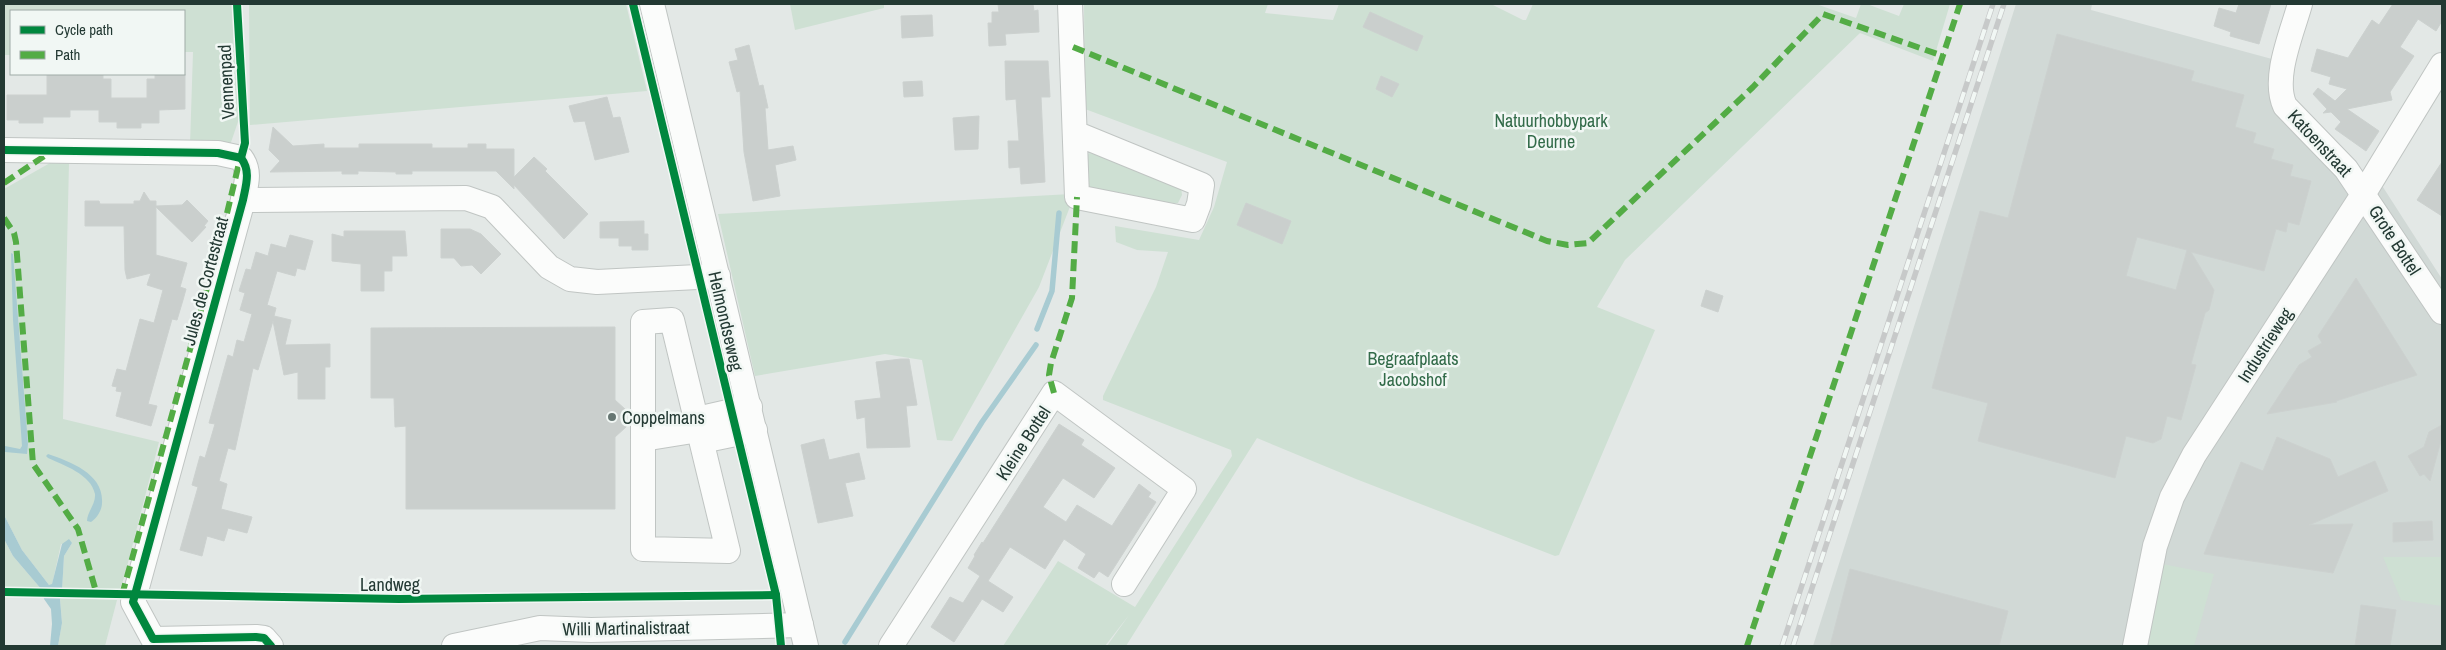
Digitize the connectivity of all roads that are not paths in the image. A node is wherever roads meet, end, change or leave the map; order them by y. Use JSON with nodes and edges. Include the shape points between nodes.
{"nodes":[{"id":1,"x":652,"y":4,"type":"edge"},
{"id":2,"x":1070,"y":4,"type":"edge"},
{"id":3,"x":2300,"y":4,"type":"edge"},
{"id":4,"x":2442,"y":65,"type":"edge"},
{"id":5,"x":1075,"y":133,"type":"junction"},
{"id":6,"x":4,"y":150,"type":"edge"},
{"id":7,"x":2364,"y":193,"type":"junction"},
{"id":8,"x":243,"y":200,"type":"junction"},
{"id":9,"x":718,"y":276,"type":"junction"},
{"id":10,"x":2442,"y":312,"type":"edge"},
{"id":11,"x":750,"y":406,"type":"junction"},
{"id":12,"x":699,"y":430,"type":"junction"},
{"id":13,"x":755,"y":430,"type":"junction"},
{"id":14,"x":643,"y":439,"type":"junction"},
{"id":15,"x":1124,"y":584,"type":"dead end"},
{"id":16,"x":803,"y":636,"type":"edge"},
{"id":17,"x":593,"y":638,"type":"edge"},
{"id":18,"x":271,"y":646,"type":"edge"},
{"id":19,"x":454,"y":646,"type":"edge"},
{"id":20,"x":892,"y":646,"type":"edge"},
{"id":21,"x":2135,"y":646,"type":"edge"}],
"edges":[{"from":1,"to":9,"type":"street","name":"Helmondseweg"},
{"from":2,"to":5,"type":"street"},
{"from":3,"to":7,"type":"street","name":"Katoenstraat","via":[[2281,74],[2280,95],[2285,106],[2346,169]]},
{"from":4,"to":7,"type":"street","name":"Industrieweg"},
{"from":5,"to":5,"type":"street","via":[[1076,197],[1193,220],[1202,185]]},
{"from":6,"to":8,"type":"street","name":"Jules de Cortestraat","via":[[218,153],[241,158],[245,163],[248,176]]},
{"from":7,"to":10,"type":"street","name":"Grote Bottel"},
{"from":7,"to":21,"type":"street","name":"Industrieweg","via":[[2194,455],[2172,497],[2155,546]]},
{"from":8,"to":9,"type":"street","name":"Jules de Cortestraat","via":[[466,198],[492,207],[550,267],[570,279],[597,282]]},
{"from":8,"to":18,"type":"street","name":"Jules de Cortestraat","via":[[133,602],[153,639],[256,637],[264,638]]},
{"from":9,"to":11,"type":"street","name":"Helmondseweg"},
{"from":11,"to":12,"type":"street"},
{"from":11,"to":13,"type":"street","name":"Helmondseweg"},
{"from":12,"to":13,"type":"street"},
{"from":12,"to":14,"type":"street"},
{"from":12,"to":14,"type":"street","via":[[672,320],[643,322]]},
{"from":12,"to":14,"type":"street","via":[[728,551],[643,549]]},
{"from":13,"to":16,"type":"street","name":"Helmondseweg"},
{"from":15,"to":20,"type":"street","name":"Kleine Bottel","via":[[1184,489],[1054,394]]},
{"from":16,"to":17,"type":"street","name":"Willi Martinalistraat"},
{"from":17,"to":19,"type":"street","name":"Willi Martinalistraat","via":[[540,628]]}]}
